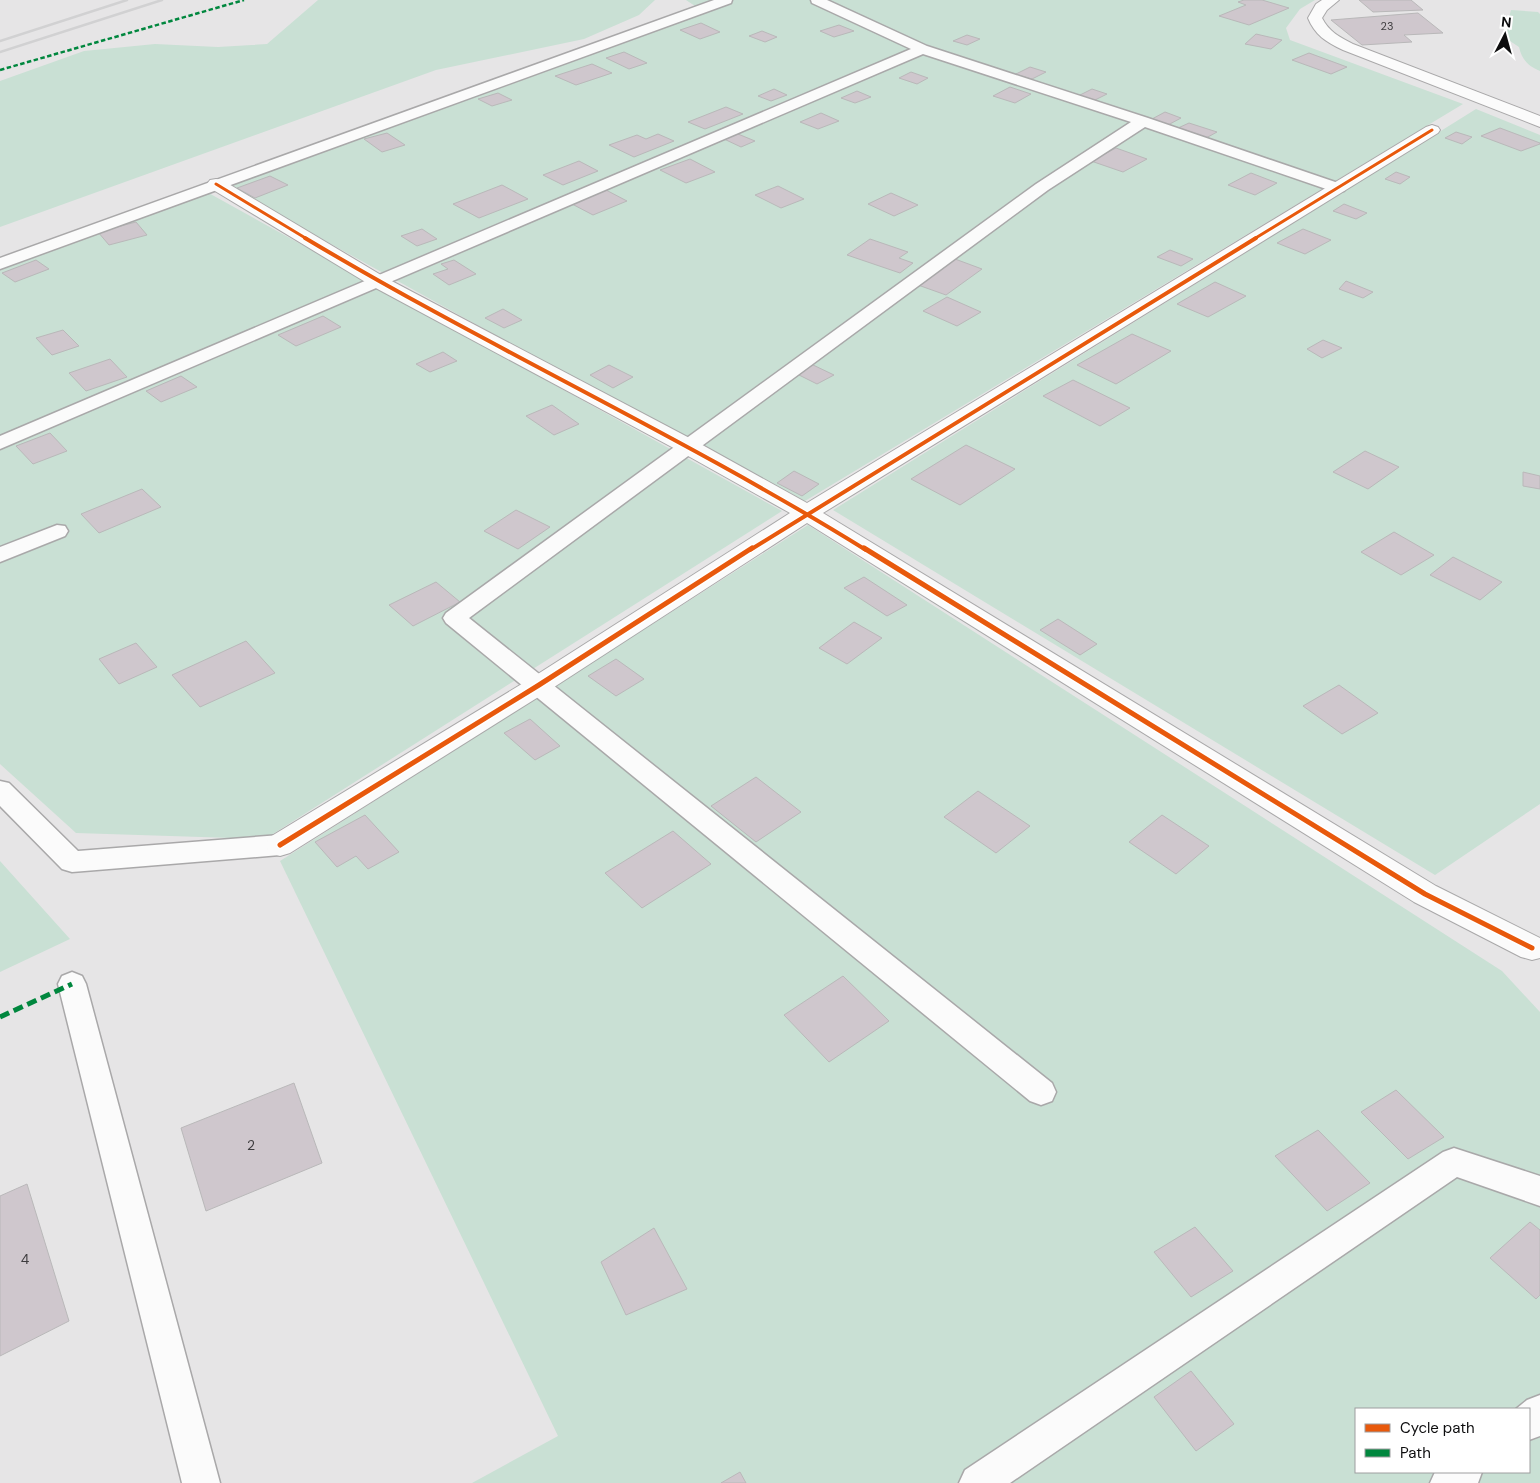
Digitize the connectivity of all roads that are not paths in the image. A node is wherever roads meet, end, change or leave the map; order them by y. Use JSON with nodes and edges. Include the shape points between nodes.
{"nodes":[{"id":1,"x":726,"y":0,"type":"edge"},
{"id":2,"x":817,"y":0,"type":"edge"},
{"id":3,"x":1332,"y":0,"type":"edge"},
{"id":4,"x":922,"y":49,"type":"junction"},
{"id":5,"x":1143,"y":121,"type":"junction"},
{"id":6,"x":1540,"y":122,"type":"edge"},
{"id":7,"x":1432,"y":130,"type":"dead end"},
{"id":8,"x":216,"y":184,"type":"junction"},
{"id":9,"x":1338,"y":188,"type":"junction"},
{"id":10,"x":0,"y":264,"type":"edge"},
{"id":11,"x":379,"y":282,"type":"junction"},
{"id":12,"x":0,"y":443,"type":"edge"},
{"id":13,"x":689,"y":447,"type":"junction"},
{"id":14,"x":807,"y":513,"type":"junction"},
{"id":15,"x":57,"y":530,"type":"dead end"},
{"id":16,"x":0,"y":555,"type":"edge"},
{"id":17,"x":539,"y":685,"type":"junction"},
{"id":18,"x":0,"y":790,"type":"edge"},
{"id":19,"x":280,"y":844,"type":"joint"},
{"id":20,"x":1537,"y":951,"type":"edge"},
{"id":21,"x":72,"y":984,"type":"dead end"},
{"id":22,"x":1042,"y":1092,"type":"dead end"},
{"id":23,"x":1540,"y":1191,"type":"edge"},
{"id":24,"x":1540,"y":1413,"type":"edge"},
{"id":25,"x":1530,"y":1421,"type":"edge"},
{"id":26,"x":1463,"y":1473,"type":"edge"},
{"id":27,"x":201,"y":1483,"type":"edge"},
{"id":28,"x":978,"y":1483,"type":"edge"},
{"id":29,"x":1449,"y":1483,"type":"edge"}],
"edges":[{"from":1,"to":8,"type":"lane"},
{"from":2,"to":4,"type":"lane"},
{"from":3,"to":6,"type":"street","via":[[1321,7],[1315,18],[1320,30],[1331,38]]},
{"from":4,"to":5,"type":"lane"},
{"from":4,"to":11,"type":"lane"},
{"from":5,"to":9,"type":"lane"},
{"from":5,"to":13,"type":"lane","via":[[1042,187]]},
{"from":7,"to":9,"type":"street"},
{"from":8,"to":10,"type":"lane"},
{"from":8,"to":11,"type":"street"},
{"from":9,"to":14,"type":"street"},
{"from":11,"to":12,"type":"lane"},
{"from":11,"to":13,"type":"street"},
{"from":13,"to":14,"type":"street"},
{"from":13,"to":17,"type":"lane","via":[[454,618]]},
{"from":14,"to":17,"type":"street"},
{"from":14,"to":20,"type":"street","via":[[1425,894]]},
{"from":15,"to":16,"type":"lane"},
{"from":17,"to":19,"type":"street"},
{"from":17,"to":22,"type":"lane"},
{"from":18,"to":19,"type":"lane","via":[[72,862]]},
{"from":21,"to":27,"type":"lane"},
{"from":23,"to":28,"type":"lane","via":[[1454,1162]]},
{"from":24,"to":25,"type":"lane"},
{"from":26,"to":29,"type":"lane"}]}
